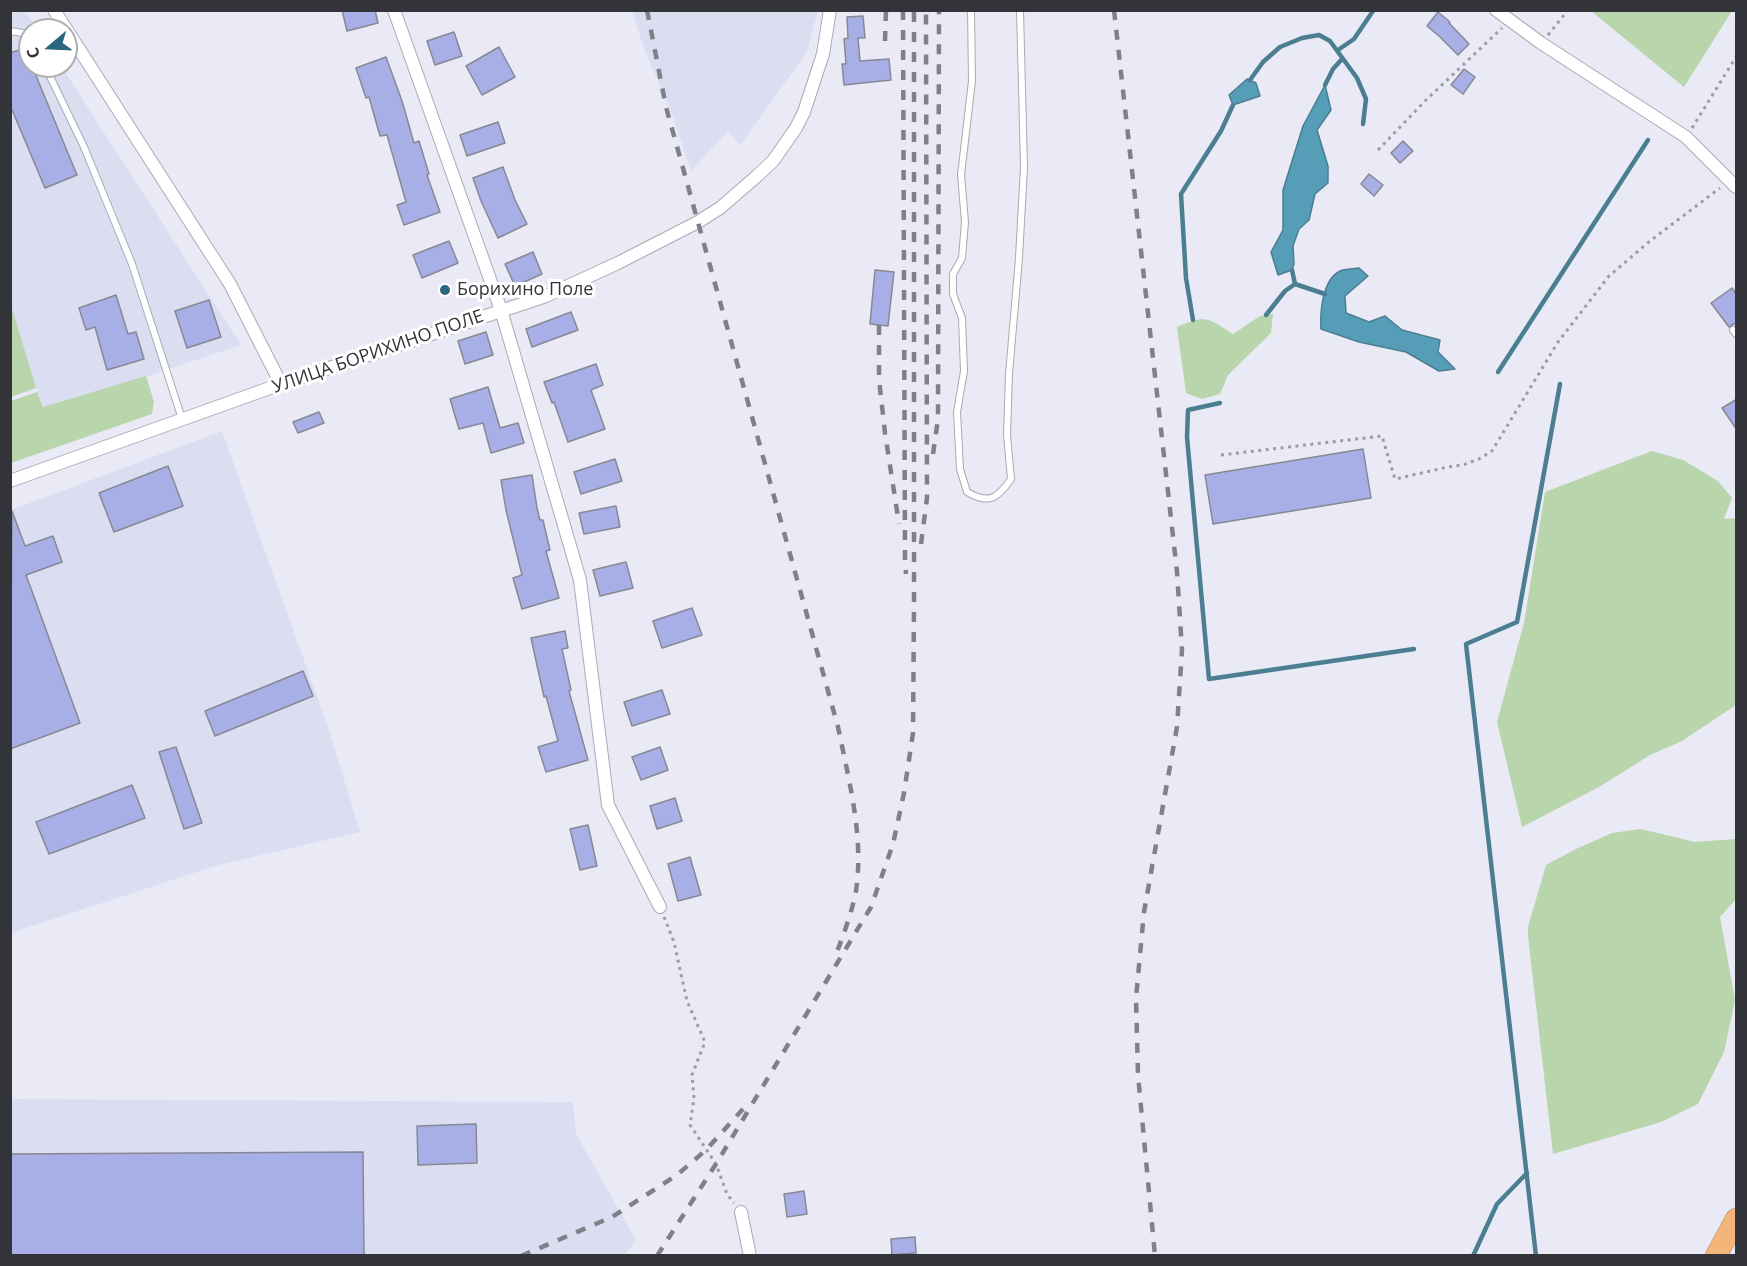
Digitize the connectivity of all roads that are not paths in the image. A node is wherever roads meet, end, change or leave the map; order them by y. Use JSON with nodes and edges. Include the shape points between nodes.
{"nodes":[{"id":1,"x":54,"y":10,"type":"edge"},
{"id":2,"x":394,"y":10,"type":"edge"},
{"id":3,"x":830,"y":10,"type":"edge"},
{"id":4,"x":971,"y":10,"type":"edge"},
{"id":5,"x":1020,"y":10,"type":"edge"},
{"id":6,"x":1496,"y":10,"type":"edge"},
{"id":7,"x":51,"y":78,"type":"edge"},
{"id":8,"x":1734,"y":184,"type":"edge"},
{"id":9,"x":501,"y":310,"type":"junction"},
{"id":10,"x":281,"y":384,"type":"junction"},
{"id":11,"x":182,"y":419,"type":"junction"},
{"id":12,"x":10,"y":481,"type":"edge"},
{"id":13,"x":660,"y":907,"type":"road end"},
{"id":14,"x":741,"y":1212,"type":"road end"},
{"id":15,"x":1737,"y":1219,"type":"edge"},
{"id":16,"x":750,"y":1256,"type":"edge"},
{"id":17,"x":1716,"y":1256,"type":"edge"}],
"edges":[{"from":1,"to":10,"type":"street","via":[[230,284]]},
{"from":2,"to":9,"type":"street"},
{"from":3,"to":9,"type":"street","name":"УЛИЦА БОРИХИНО ПОЛЕ","via":[[824,54],[804,112],[773,161],[740,192],[698,222],[618,263],[546,296]]},
{"from":4,"to":5,"type":"lane","via":[[972,81],[961,175],[965,222],[962,258],[953,274],[953,294],[962,318],[964,371],[957,412],[960,469],[967,492],[990,499],[1001,493],[1011,479],[1007,435],[1009,375],[1024,167]]},
{"from":6,"to":8,"type":"street","via":[[1686,137]]},
{"from":7,"to":11,"type":"lane","via":[[132,264]]},
{"from":9,"to":10,"type":"street","name":"УЛИЦА БОРИХИНО ПОЛЕ"},
{"from":9,"to":13,"type":"street","via":[[580,580],[608,806]]},
{"from":10,"to":11,"type":"street","name":"УЛИЦА БОРИХИНО ПОЛЕ"},
{"from":11,"to":12,"type":"street","name":"УЛИЦА БОРИХИНО ПОЛЕ"},
{"from":14,"to":16,"type":"street"},
{"from":15,"to":17,"type":"highway"}]}
